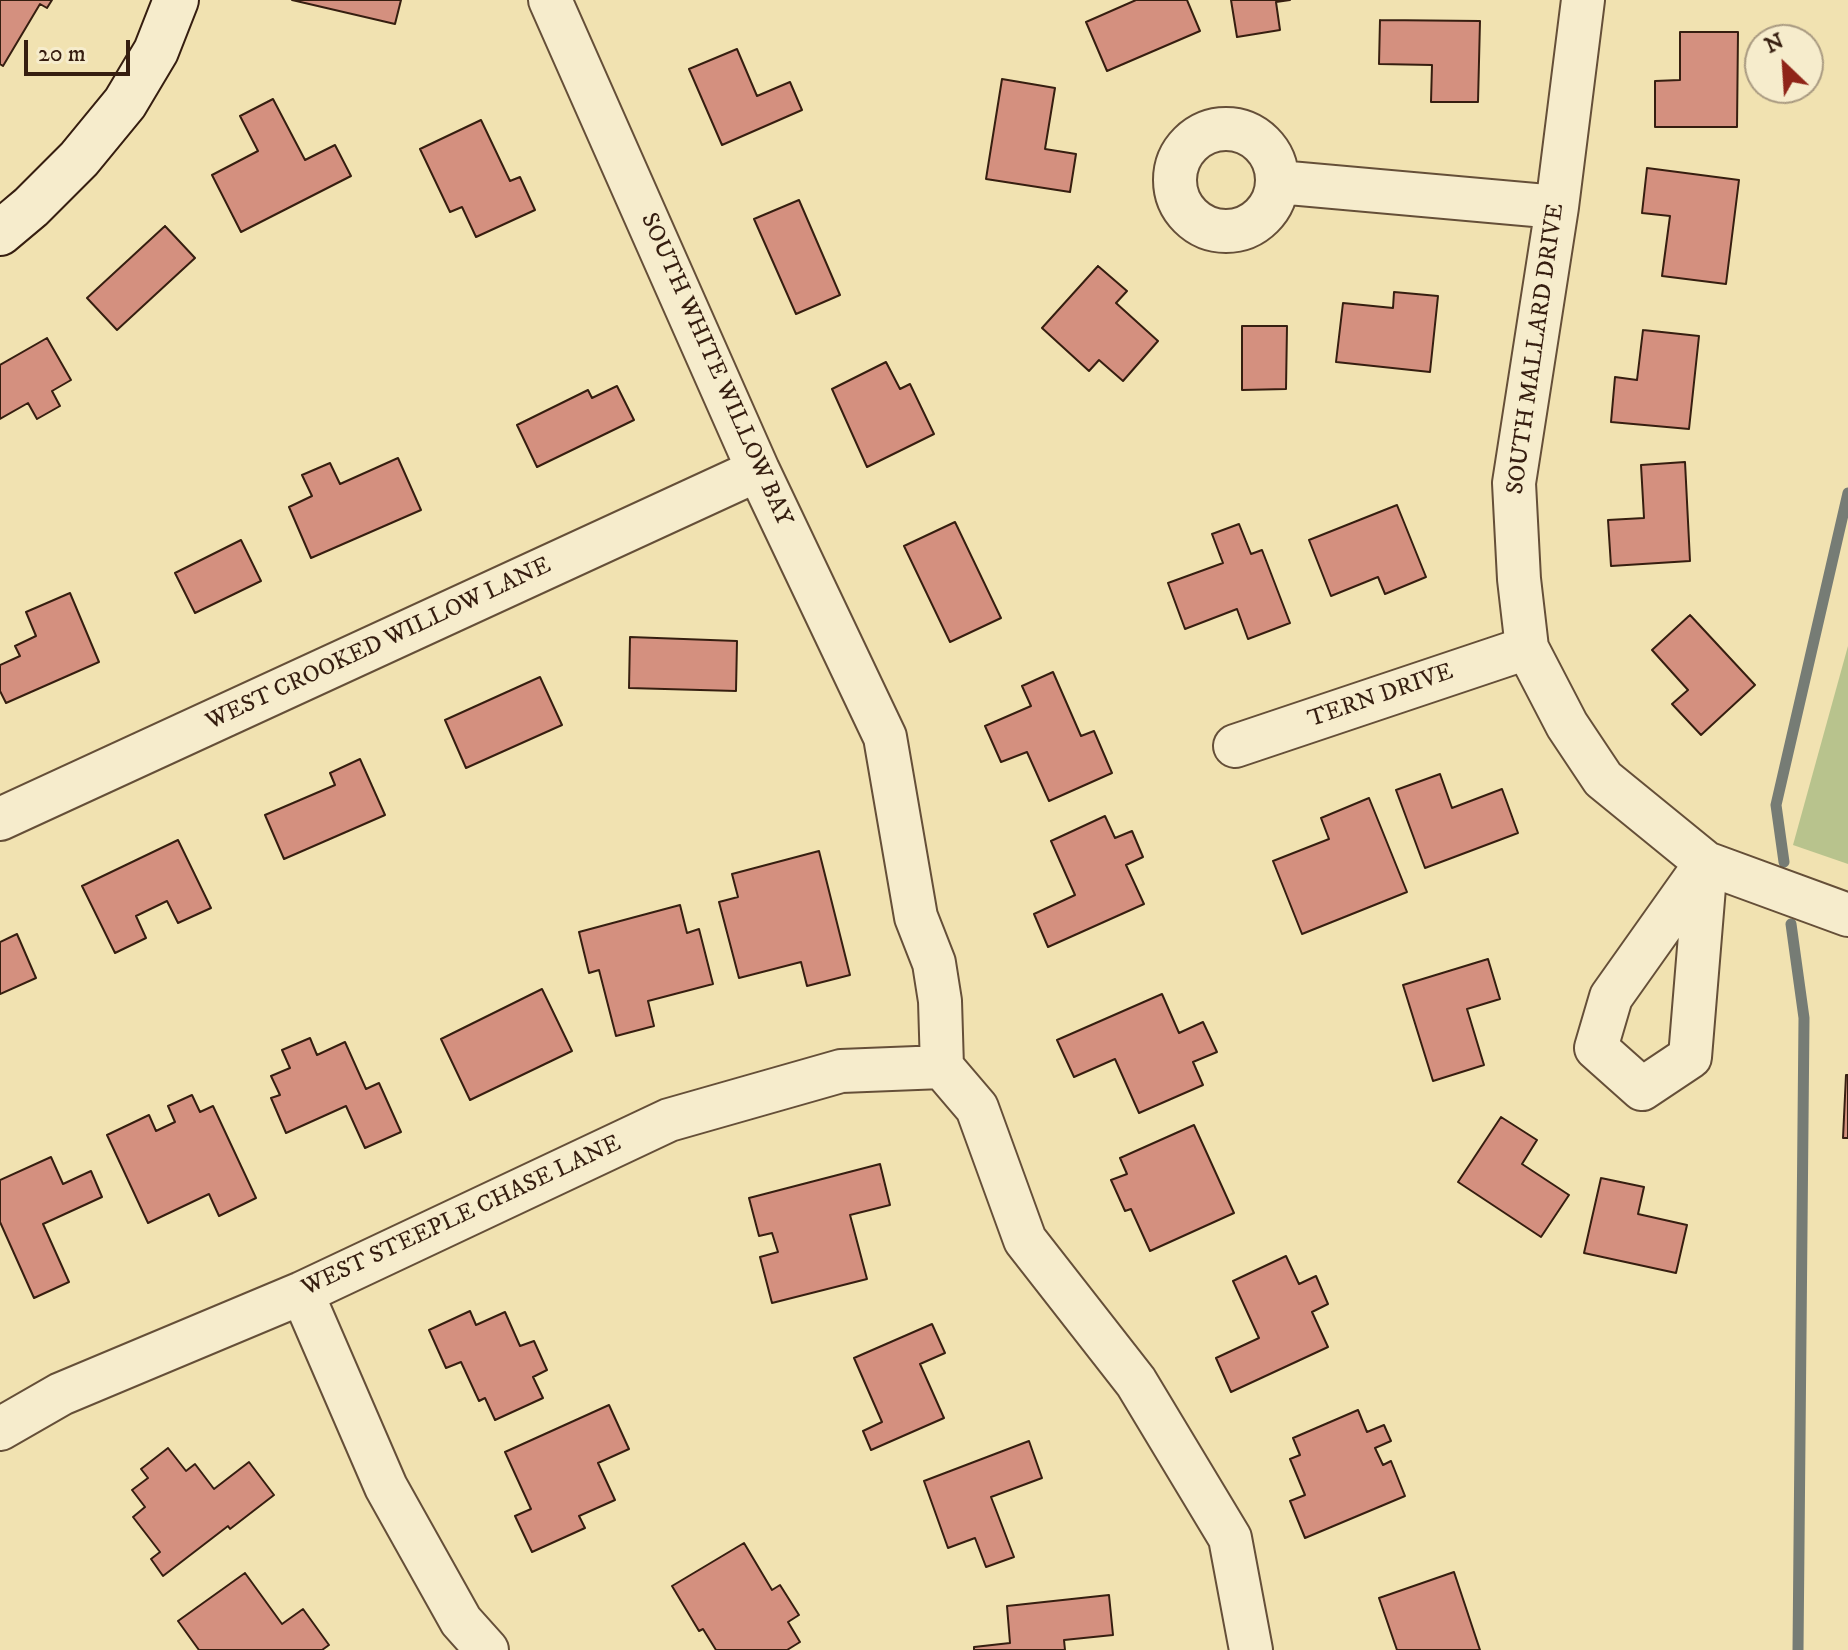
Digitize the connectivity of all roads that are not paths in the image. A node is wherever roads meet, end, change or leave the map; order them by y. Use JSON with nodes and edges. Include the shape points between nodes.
{"nodes":[{"id":1,"x":176,"y":0,"type":"edge"},
{"id":2,"x":550,"y":0,"type":"edge"},
{"id":3,"x":1583,"y":0,"type":"edge"},
{"id":4,"x":1278,"y":182,"type":"dead end"},
{"id":5,"x":1557,"y":207,"type":"junction"},
{"id":6,"x":0,"y":233,"type":"edge"},
{"id":7,"x":758,"y":470,"type":"junction"},
{"id":8,"x":1527,"y":648,"type":"junction"},
{"id":9,"x":1235,"y":746,"type":"dead end"},
{"id":10,"x":0,"y":819,"type":"edge"},
{"id":11,"x":1706,"y":863,"type":"junction"},
{"id":12,"x":1848,"y":915,"type":"edge"},
{"id":13,"x":942,"y":1067,"type":"junction"},
{"id":14,"x":302,"y":1293,"type":"junction"},
{"id":15,"x":0,"y":1429,"type":"edge"},
{"id":16,"x":487,"y":1650,"type":"edge"},
{"id":17,"x":1251,"y":1650,"type":"edge"}],
"edges":[{"from":1,"to":6,"type":"main road","via":[[156,51],[125,103],[79,159]]},
{"from":2,"to":7,"type":"street","name":"SOUTH WHITE WILLOW BAY"},
{"from":3,"to":5,"type":"street","name":"SOUTH MALLARD DRIVE"},
{"from":4,"to":5,"type":"street"},
{"from":5,"to":8,"type":"street","name":"SOUTH MALLARD DRIVE","via":[[1514,483]]},
{"from":7,"to":10,"type":"street","name":"WEST CROOKED WILLOW LANE"},
{"from":7,"to":13,"type":"street","name":"SOUTH WHITE WILLOW BAY","via":[[885,737],[916,917],[934,963]]},
{"from":8,"to":9,"type":"street","name":"TERN DRIVE"},
{"from":8,"to":11,"type":"street","name":"SOUTH MALLARD DRIVE","via":[[1567,725],[1603,779]]},
{"from":11,"to":11,"type":"street","via":[[1611,997],[1596,1048],[1642,1089],[1690,1057]]},
{"from":11,"to":12,"type":"street","name":"SOUTH MALLARD DRIVE"},
{"from":13,"to":14,"type":"street","name":"WEST STEEPLE CHASE LANE","via":[[841,1071],[669,1120]]},
{"from":13,"to":17,"type":"street","via":[[977,1108],[1025,1240],[1136,1382],[1230,1538]]},
{"from":14,"to":15,"type":"street","name":"WEST STEEPLE CHASE LANE","via":[[61,1394]]},
{"from":14,"to":16,"type":"street","via":[[386,1487],[461,1621]]}]}
